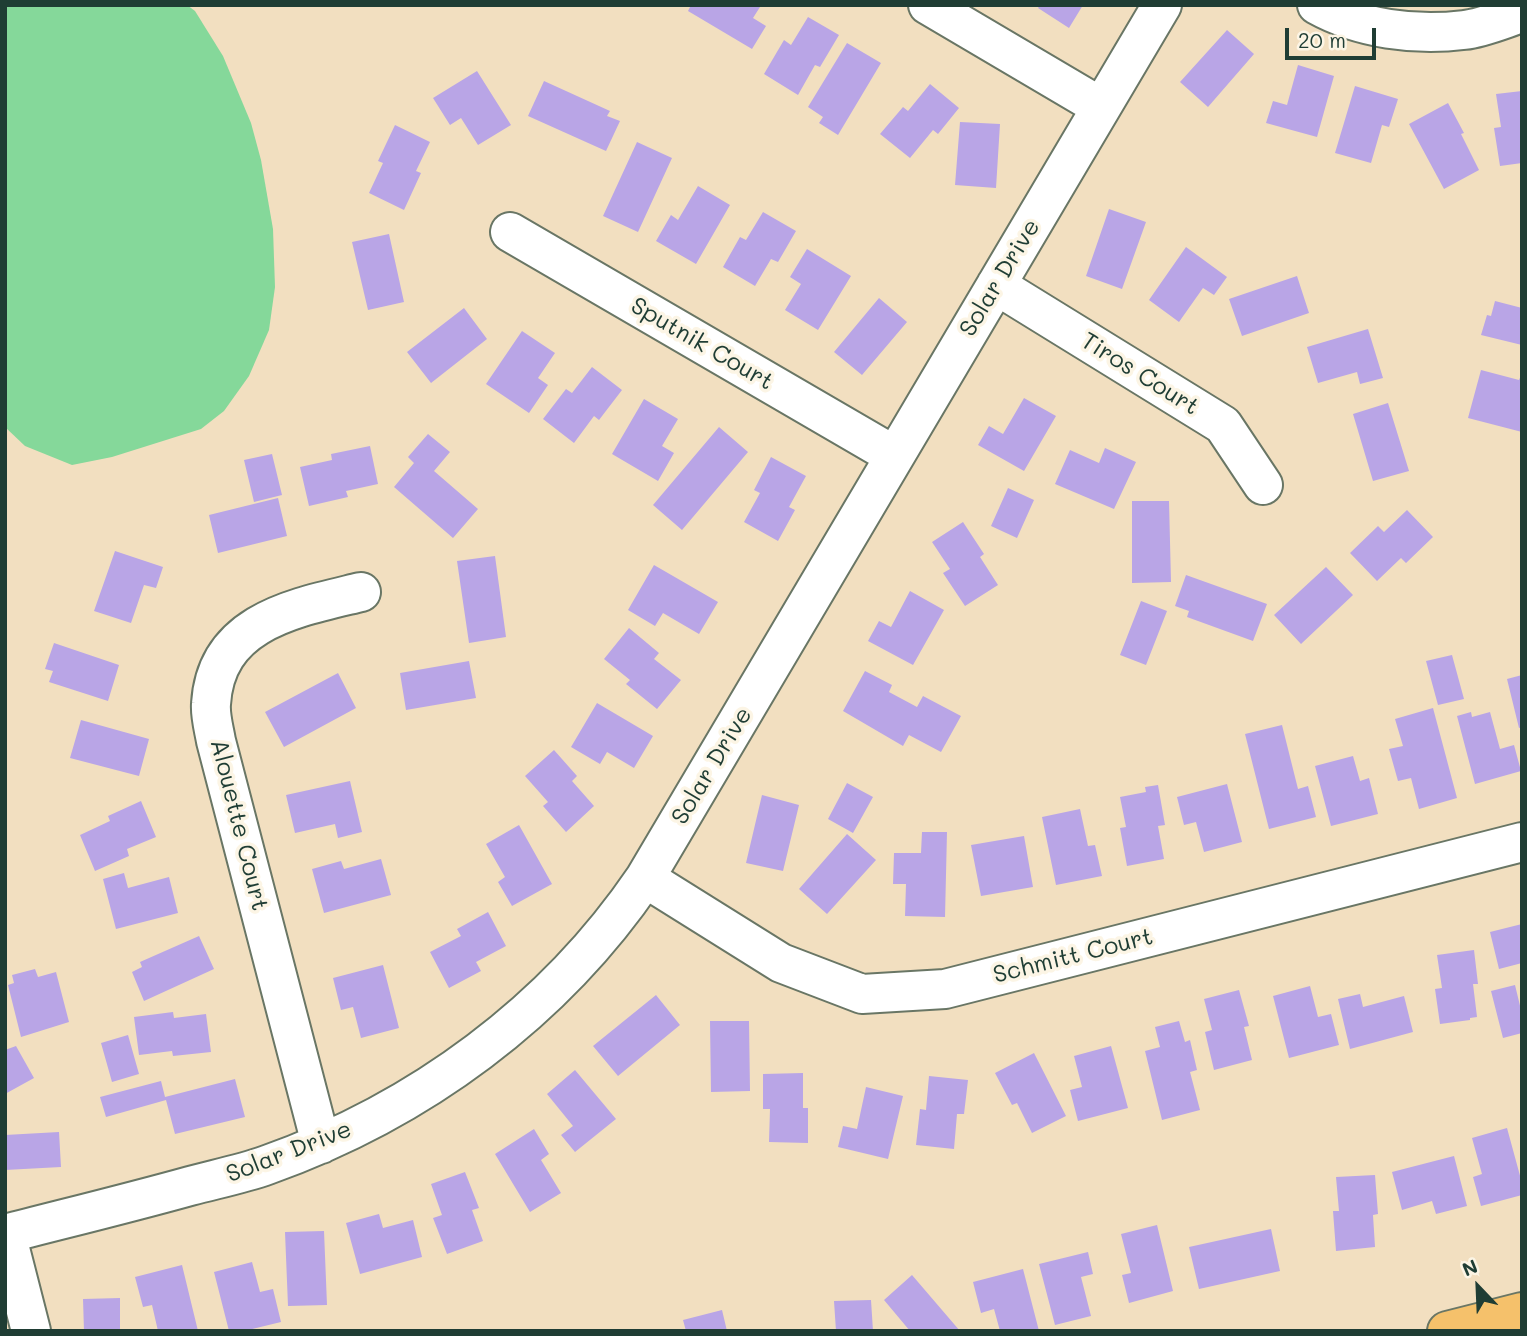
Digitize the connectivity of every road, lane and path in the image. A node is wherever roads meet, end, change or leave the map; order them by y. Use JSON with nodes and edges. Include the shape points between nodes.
{"nodes":[{"id":1,"x":928,"y":5,"type":"edge"},
{"id":2,"x":1161,"y":5,"type":"edge"},
{"id":3,"x":1317,"y":5,"type":"edge"},
{"id":4,"x":1522,"y":13,"type":"edge"},
{"id":5,"x":1101,"y":107,"type":"junction"},
{"id":6,"x":510,"y":232,"type":"dead end"},
{"id":7,"x":996,"y":285,"type":"junction"},
{"id":8,"x":895,"y":456,"type":"junction"},
{"id":9,"x":1263,"y":485,"type":"dead end"},
{"id":10,"x":361,"y":592,"type":"dead end"},
{"id":11,"x":1522,"y":842,"type":"edge"},
{"id":12,"x":645,"y":878,"type":"junction"},
{"id":13,"x":321,"y":1144,"type":"junction"},
{"id":14,"x":6,"y":1233,"type":"edge"},
{"id":15,"x":1522,"y":1312,"type":"edge"},
{"id":16,"x":31,"y":1331,"type":"edge"},
{"id":17,"x":1447,"y":1331,"type":"edge"}],
"edges":[{"from":1,"to":5,"type":"street"},
{"from":2,"to":5,"type":"street","name":"Solar Drive"},
{"from":3,"to":4,"type":"street","via":[[1377,27],[1426,32],[1466,30]]},
{"from":5,"to":7,"type":"street","name":"Solar Drive"},
{"from":6,"to":8,"type":"street","name":"Sputnik Court"},
{"from":7,"to":8,"type":"street","name":"Solar Drive"},
{"from":7,"to":9,"type":"street","name":"Tiros Court","via":[[1223,425]]},
{"from":8,"to":12,"type":"street","name":"Solar Drive"},
{"from":10,"to":13,"type":"street","name":"Alouette Court","via":[[306,606],[249,630],[230,649],[216,674],[211,706],[216,741]]},
{"from":11,"to":12,"type":"street","name":"Schmitt Court","via":[[944,989],[862,994],[781,963]]},
{"from":12,"to":13,"type":"street","name":"Solar Drive","via":[[602,936],[520,1019],[454,1071],[396,1107]]},
{"from":13,"to":14,"type":"street","name":"Solar Drive","via":[[264,1166]]},
{"from":14,"to":16,"type":"street"},
{"from":15,"to":17,"type":"main road"}]}
